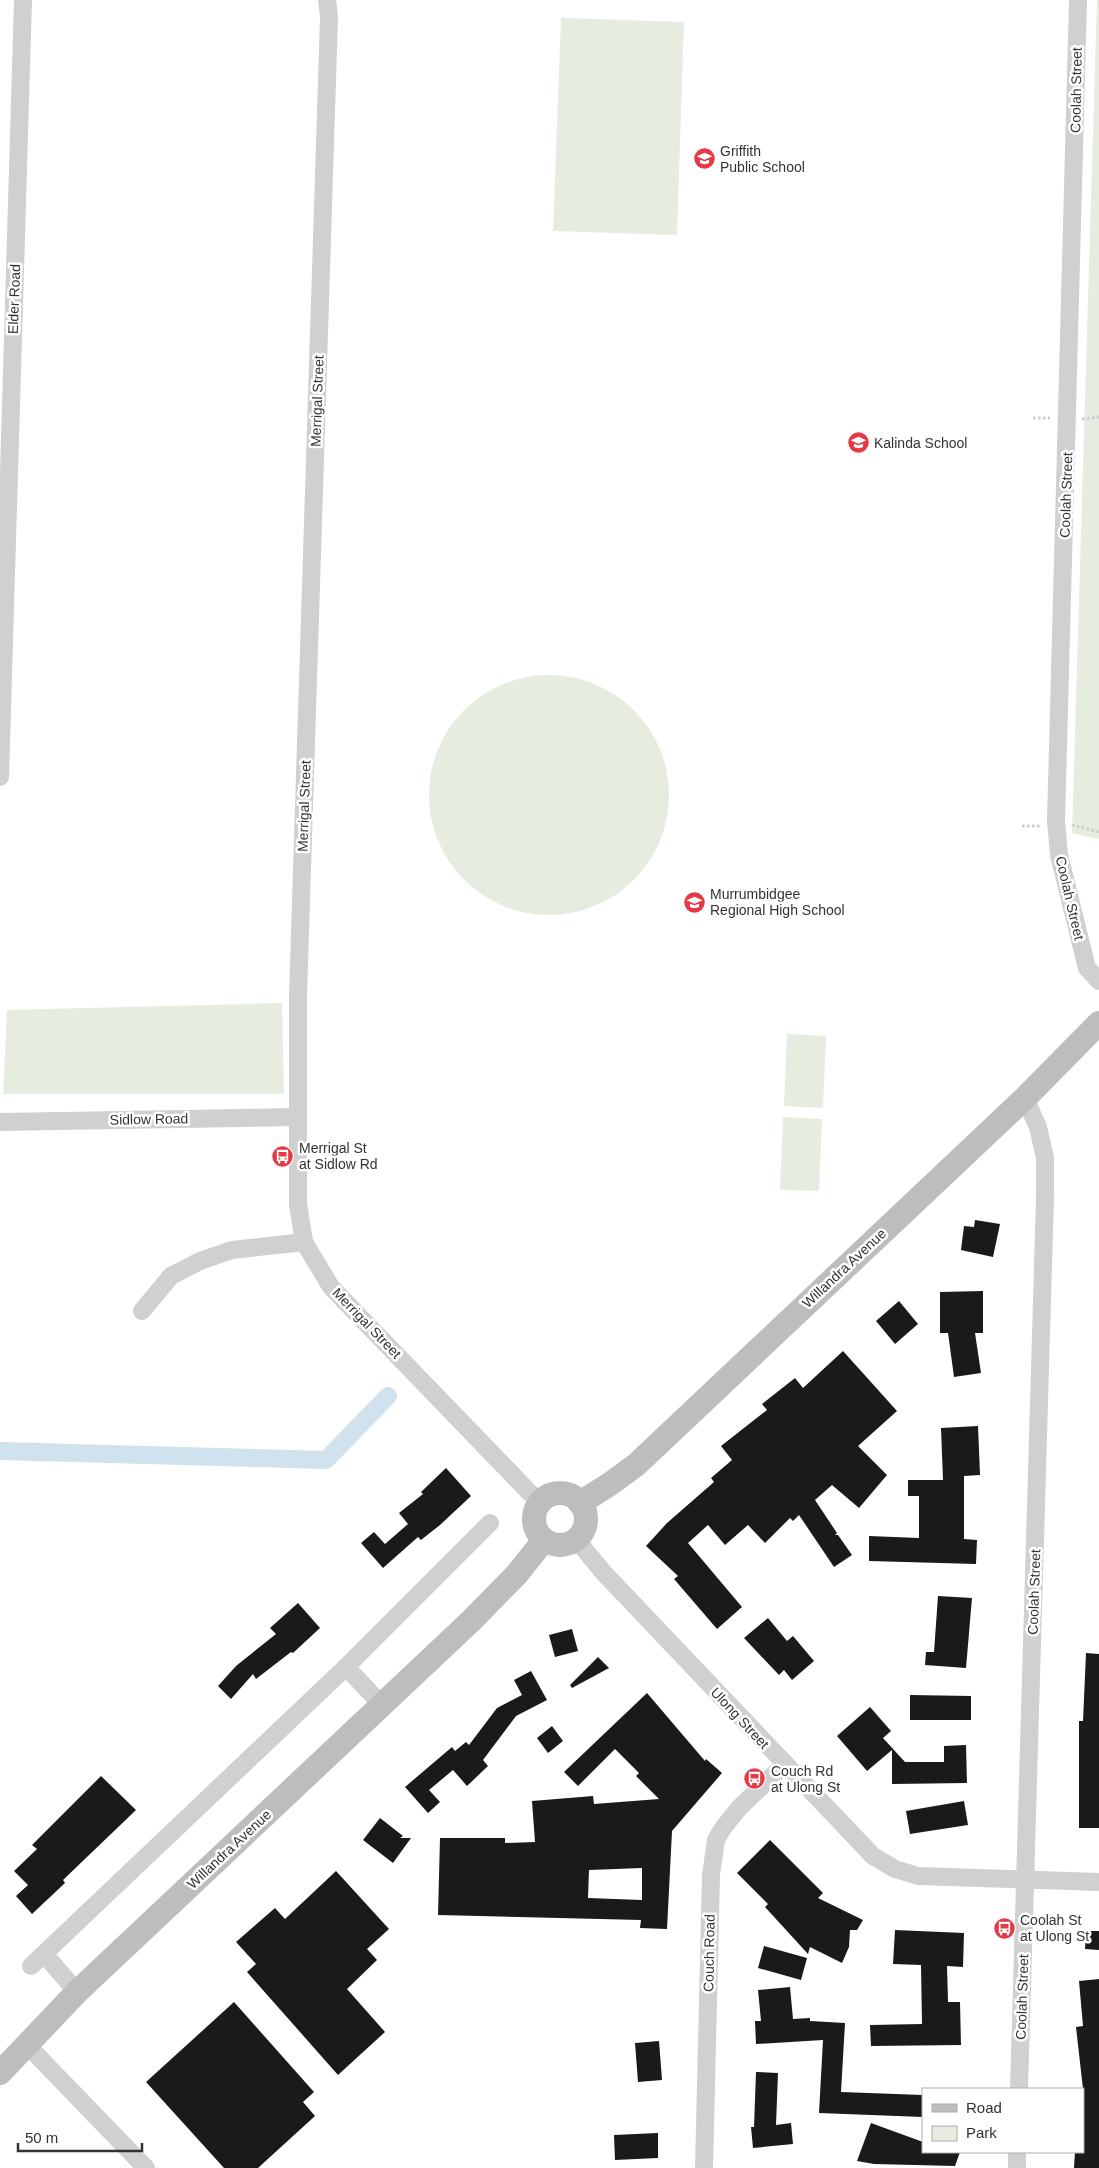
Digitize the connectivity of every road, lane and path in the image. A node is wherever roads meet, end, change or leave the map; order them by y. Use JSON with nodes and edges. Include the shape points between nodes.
{"nodes":[{"id":1,"x":23,"y":0,"type":"edge"},
{"id":2,"x":1078,"y":0,"type":"edge"},
{"id":3,"x":329,"y":6,"type":"edge"},
{"id":4,"x":1099,"y":417,"type":"edge"},
{"id":5,"x":1033,"y":418,"type":"dead end"},
{"id":6,"x":1050,"y":418,"type":"dead end"},
{"id":7,"x":1081,"y":419,"type":"dead end"},
{"id":8,"x":0,"y":777,"type":"edge"},
{"id":9,"x":1099,"y":981,"type":"edge"},
{"id":10,"x":1099,"y":1023,"type":"edge"},
{"id":11,"x":1026,"y":1098,"type":"junction"},
{"id":12,"x":298,"y":1117,"type":"junction"},
{"id":13,"x":0,"y":1122,"type":"edge"},
{"id":14,"x":304,"y":1242,"type":"junction"},
{"id":15,"x":142,"y":1311,"type":"dead end"},
{"id":16,"x":541,"y":1501,"type":"junction"},
{"id":17,"x":580,"y":1503,"type":"junction"},
{"id":18,"x":490,"y":1523,"type":"dead end"},
{"id":19,"x":544,"y":1540,"type":"junction"},
{"id":20,"x":576,"y":1540,"type":"junction"},
{"id":21,"x":346,"y":1668,"type":"junction"},
{"id":22,"x":382,"y":1705,"type":"junction"},
{"id":23,"x":784,"y":1765,"type":"junction"},
{"id":24,"x":1025,"y":1879,"type":"junction"},
{"id":25,"x":1099,"y":1882,"type":"edge"},
{"id":26,"x":45,"y":1955,"type":"junction"},
{"id":27,"x":31,"y":1966,"type":"dead end"},
{"id":28,"x":77,"y":1992,"type":"junction"},
{"id":29,"x":28,"y":2046,"type":"junction"},
{"id":30,"x":0,"y":2073,"type":"edge"},
{"id":31,"x":1019,"y":2088,"type":"edge"},
{"id":32,"x":1017,"y":2153,"type":"edge"},
{"id":33,"x":146,"y":2168,"type":"edge"},
{"id":34,"x":704,"y":2168,"type":"edge"},
{"id":35,"x":1017,"y":2168,"type":"edge"}],
"edges":[{"from":1,"to":8,"type":"street","name":"Elder Road"},
{"from":2,"to":9,"type":"street","name":"Coolah Street","via":[[1056,821],[1059,855],[1087,968]]},
{"from":3,"to":12,"type":"street","name":"Merrigal Street","via":[[298,996]]},
{"from":4,"to":7,"type":"path"},
{"from":5,"to":6,"type":"path"},
{"from":10,"to":11,"type":"street","name":"Willandra Avenue"},
{"from":11,"to":17,"type":"street","name":"Willandra Avenue","via":[[636,1465]]},
{"from":11,"to":24,"type":"street","name":"Coolah Street","via":[[1038,1127],[1045,1158],[1046,1197]]},
{"from":12,"to":13,"type":"street","name":"Sidlow Road"},
{"from":12,"to":14,"type":"street","name":"Merrigal Street","via":[[298,1204]]},
{"from":14,"to":15,"type":"street","via":[[232,1250],[200,1261],[171,1276]]},
{"from":14,"to":16,"type":"street","name":"Merrigal Street","via":[[331,1287]]},
{"from":16,"to":17,"type":"street","via":[[561,1493]]},
{"from":16,"to":19,"type":"street","via":[[534,1521]]},
{"from":17,"to":20,"type":"street","via":[[585,1512],[585,1522]]},
{"from":18,"to":21,"type":"street"},
{"from":19,"to":20,"type":"street","via":[[560,1545]]},
{"from":19,"to":22,"type":"street","name":"Willandra Avenue","via":[[495,1597]]},
{"from":20,"to":23,"type":"street","name":"Ulong Street"},
{"from":21,"to":22,"type":"street"},
{"from":21,"to":26,"type":"street"},
{"from":22,"to":28,"type":"street","name":"Willandra Avenue"},
{"from":23,"to":24,"type":"street","name":"Ulong Street","via":[[873,1856],[896,1870],[918,1876]]},
{"from":23,"to":34,"type":"street","name":"Couch Road","via":[[739,1808],[716,1840],[711,1875]]},
{"from":24,"to":25,"type":"street","name":"Ulong Street"},
{"from":24,"to":31,"type":"street","name":"Coolah Street"},
{"from":26,"to":27,"type":"street"},
{"from":26,"to":28,"type":"street"},
{"from":28,"to":29,"type":"street","name":"Willandra Avenue"},
{"from":29,"to":30,"type":"street","name":"Willandra Avenue"},
{"from":29,"to":33,"type":"street"},
{"from":32,"to":35,"type":"street"}]}
